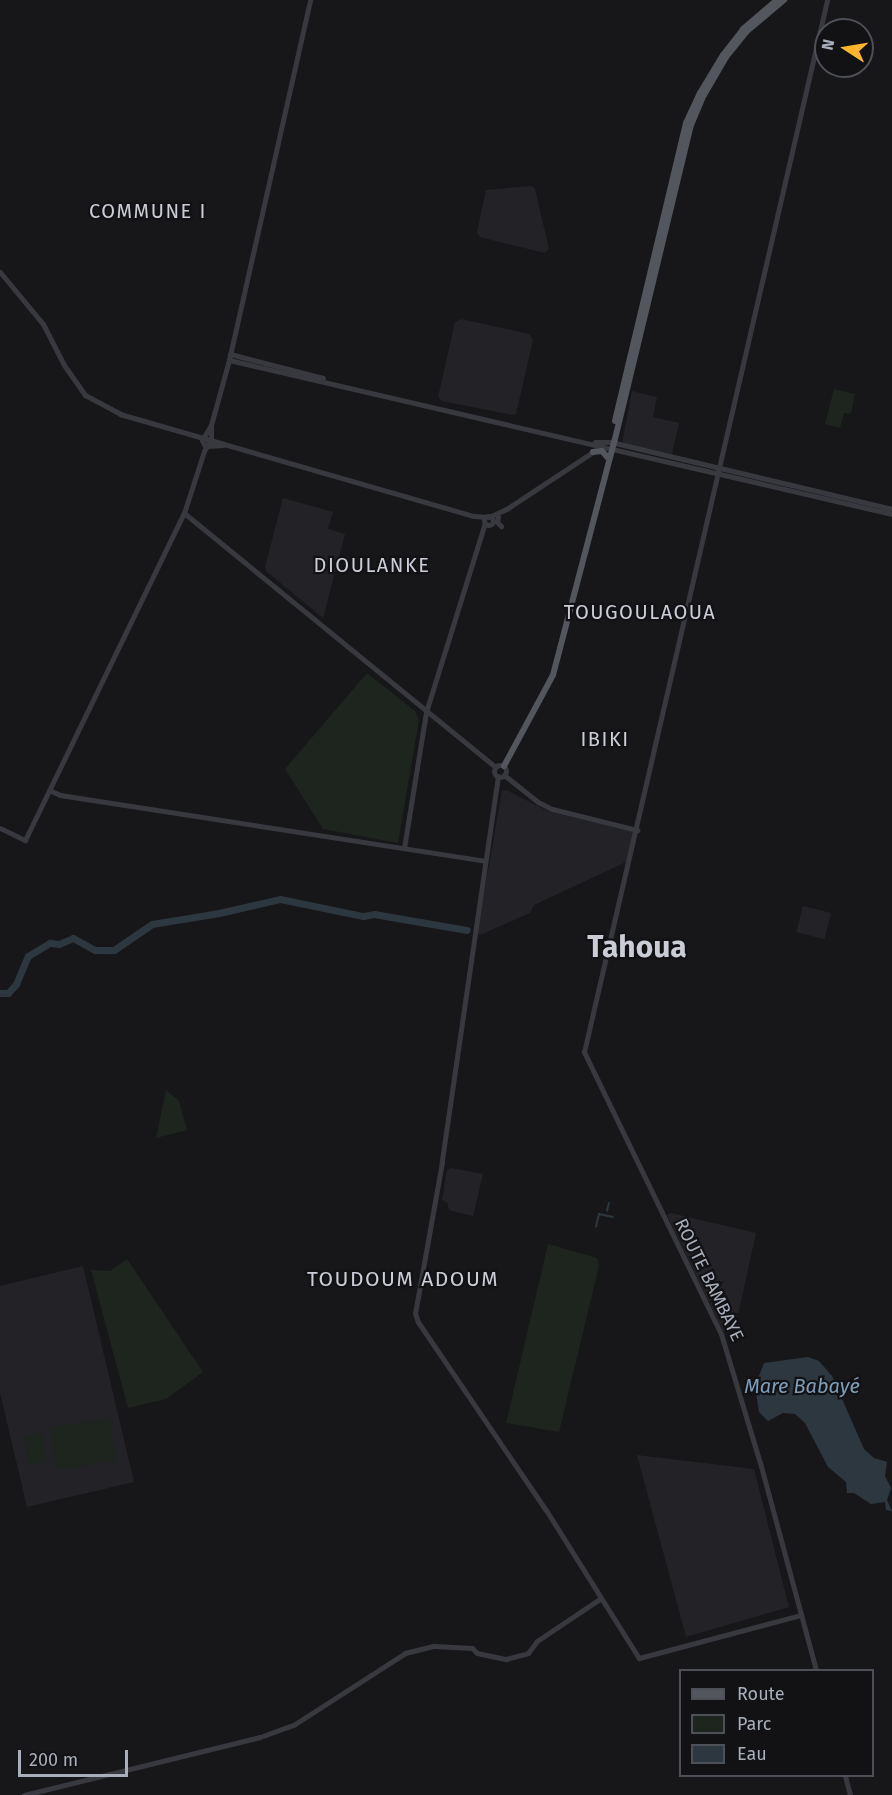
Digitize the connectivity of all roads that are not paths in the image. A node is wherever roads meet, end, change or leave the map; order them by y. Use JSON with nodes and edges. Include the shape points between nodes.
{"nodes":[{"id":1,"x":310,"y":0,"type":"edge"},
{"id":2,"x":777,"y":0,"type":"edge"},
{"id":3,"x":784,"y":0,"type":"edge"},
{"id":4,"x":827,"y":0,"type":"edge"},
{"id":5,"x":0,"y":272,"type":"edge"},
{"id":6,"x":230,"y":357,"type":"junction"},
{"id":7,"x":206,"y":441,"type":"junction"},
{"id":8,"x":612,"y":445,"type":"junction"},
{"id":9,"x":602,"y":446,"type":"junction"},
{"id":10,"x":593,"y":452,"type":"junction"},
{"id":11,"x":608,"y":460,"type":"junction"},
{"id":12,"x":719,"y":471,"type":"junction"},
{"id":13,"x":892,"y":509,"type":"edge"},
{"id":14,"x":184,"y":513,"type":"junction"},
{"id":15,"x":892,"y":514,"type":"edge"},
{"id":16,"x":489,"y":520,"type":"junction"},
{"id":17,"x":501,"y":526,"type":"dead end"},
{"id":18,"x":426,"y":712,"type":"junction"},
{"id":19,"x":504,"y":766,"type":"junction"},
{"id":20,"x":495,"y":767,"type":"junction"},
{"id":21,"x":501,"y":776,"type":"junction"},
{"id":22,"x":49,"y":790,"type":"junction"},
{"id":23,"x":0,"y":828,"type":"edge"},
{"id":24,"x":637,"y":830,"type":"junction"},
{"id":25,"x":404,"y":848,"type":"junction"},
{"id":26,"x":484,"y":861,"type":"junction"},
{"id":27,"x":601,"y":1598,"type":"junction"},
{"id":28,"x":801,"y":1615,"type":"junction"},
{"id":29,"x":815,"y":1669,"type":"edge"},
{"id":30,"x":845,"y":1777,"type":"edge"},
{"id":31,"x":24,"y":1795,"type":"edge"},
{"id":32,"x":850,"y":1795,"type":"edge"}],
"edges":[{"from":1,"to":6,"type":"street"},
{"from":2,"to":8,"type":"main road","via":[[741,32],[723,55],[685,126]]},
{"from":3,"to":8,"type":"main road","via":[[746,32],[726,57],[691,125]]},
{"from":4,"to":12,"type":"street"},
{"from":5,"to":7,"type":"street","via":[[38,317],[85,395],[120,414]]},
{"from":6,"to":7,"type":"street"},
{"from":6,"to":8,"type":"street"},
{"from":6,"to":9,"type":"street"},
{"from":7,"to":14,"type":"street"},
{"from":7,"to":16,"type":"street"},
{"from":8,"to":9,"type":"street"},
{"from":8,"to":11,"type":"main road"},
{"from":8,"to":12,"type":"street"},
{"from":9,"to":10,"type":"street"},
{"from":10,"to":11,"type":"main road","via":[[602,451]]},
{"from":10,"to":16,"type":"street"},
{"from":11,"to":19,"type":"main road","via":[[553,675]]},
{"from":12,"to":13,"type":"street"},
{"from":12,"to":15,"type":"street"},
{"from":12,"to":24,"type":"street"},
{"from":14,"to":18,"type":"street"},
{"from":14,"to":22,"type":"street"},
{"from":16,"to":17,"type":"street"},
{"from":16,"to":18,"type":"street","via":[[443,650]]},
{"from":18,"to":20,"type":"street"},
{"from":18,"to":25,"type":"street"},
{"from":19,"to":20,"type":"street"},
{"from":19,"to":21,"type":"street"},
{"from":20,"to":21,"type":"street","via":[[494,772]]},
{"from":21,"to":24,"type":"street","via":[[552,809]]},
{"from":21,"to":26,"type":"street"},
{"from":22,"to":23,"type":"street","via":[[25,840]]},
{"from":22,"to":25,"type":"street","via":[[60,795]]},
{"from":24,"to":28,"type":"street","name":"ROUTE BAMBAYE","via":[[584,1052],[721,1334]]},
{"from":25,"to":26,"type":"street"},
{"from":26,"to":27,"type":"street","via":[[440,1173],[415,1313],[417,1322],[546,1510]]},
{"from":27,"to":28,"type":"street","via":[[639,1658]]},
{"from":27,"to":31,"type":"street","via":[[537,1641],[528,1653],[506,1659],[477,1653],[472,1648],[434,1646],[405,1653],[295,1724],[260,1737]]},
{"from":28,"to":29,"type":"street","name":"ROUTE BAMBAYE"},
{"from":30,"to":32,"type":"street"}]}
